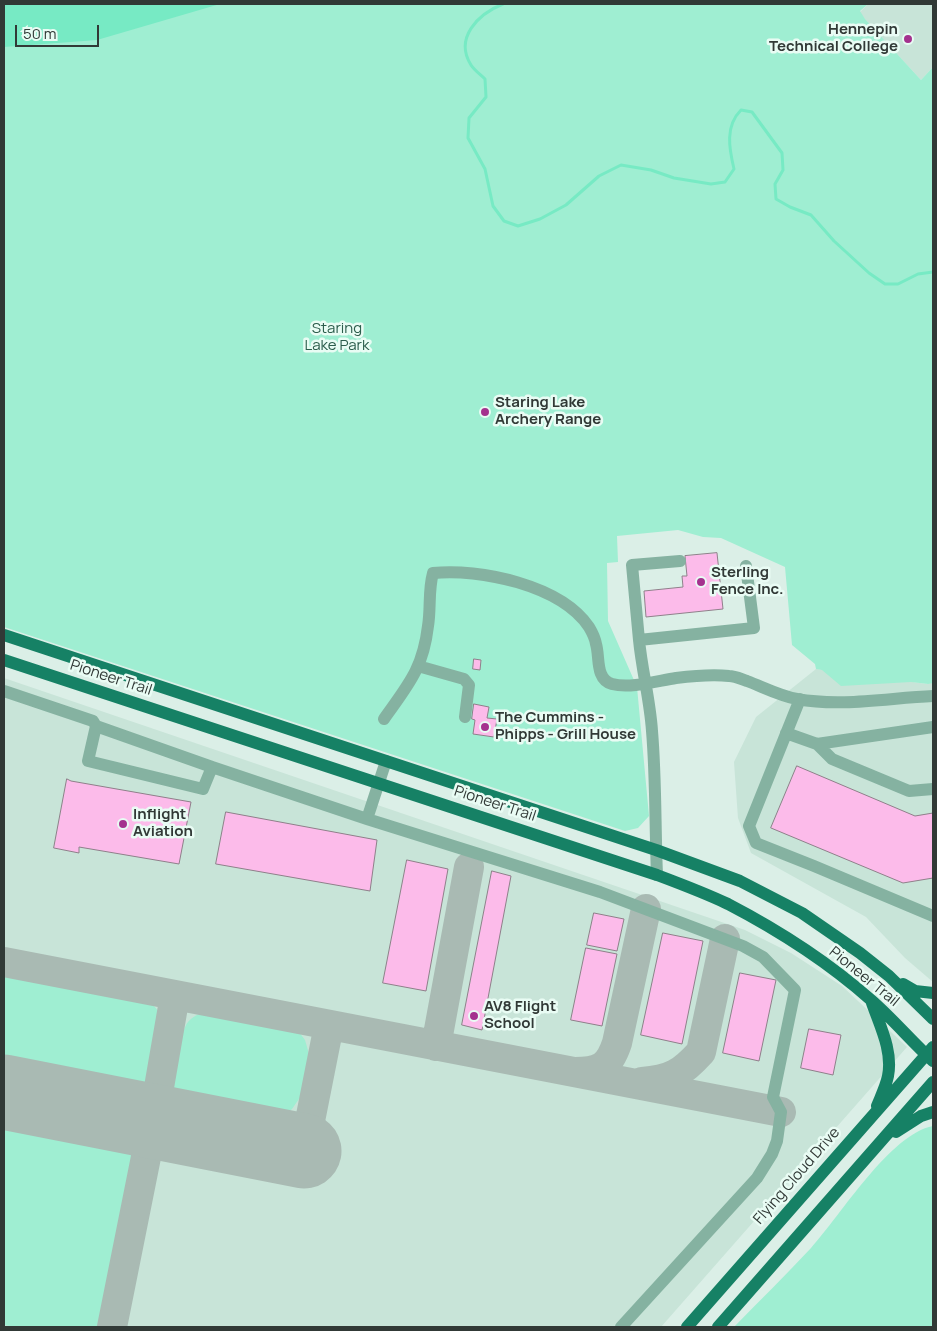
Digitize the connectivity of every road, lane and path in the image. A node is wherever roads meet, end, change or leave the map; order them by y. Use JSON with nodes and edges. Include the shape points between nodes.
{"nodes":[{"id":1,"x":680,"y":561,"type":"dead end"},
{"id":2,"x":746,"y":566,"type":"dead end"},
{"id":3,"x":4,"y":635,"type":"edge"},
{"id":4,"x":639,"y":640,"type":"junction"},
{"id":5,"x":4,"y":660,"type":"edge"},
{"id":6,"x":418,"y":666,"type":"junction"},
{"id":7,"x":646,"y":684,"type":"junction"},
{"id":8,"x":4,"y":691,"type":"edge"},
{"id":9,"x":933,"y":696,"type":"edge"},
{"id":10,"x":800,"y":700,"type":"junction"},
{"id":11,"x":465,"y":717,"type":"dead end"},
{"id":12,"x":384,"y":719,"type":"dead end"},
{"id":13,"x":96,"y":726,"type":"junction"},
{"id":14,"x":933,"y":727,"type":"edge"},
{"id":15,"x":786,"y":733,"type":"junction"},
{"id":16,"x":818,"y":744,"type":"junction"},
{"id":17,"x":386,"y":761,"type":"junction"},
{"id":18,"x":212,"y":767,"type":"junction"},
{"id":19,"x":380,"y":783,"type":"junction"},
{"id":20,"x":933,"y":789,"type":"edge"},
{"id":21,"x":367,"y":819,"type":"junction"},
{"id":22,"x":656,"y":850,"type":"junction"},
{"id":23,"x":657,"y":875,"type":"junction"},
{"id":24,"x":933,"y":916,"type":"edge"},
{"id":25,"x":889,"y":976,"type":"junction"},
{"id":26,"x":933,"y":994,"type":"edge"},
{"id":27,"x":872,"y":1000,"type":"junction"},
{"id":28,"x":933,"y":1019,"type":"edge"},
{"id":29,"x":931,"y":1055,"type":"edge"},
{"id":30,"x":933,"y":1082,"type":"edge"},
{"id":31,"x":875,"y":1112,"type":"junction"},
{"id":32,"x":933,"y":1112,"type":"edge"},
{"id":33,"x":885,"y":1138,"type":"junction"},
{"id":34,"x":621,"y":1327,"type":"edge"},
{"id":35,"x":687,"y":1327,"type":"edge"},
{"id":36,"x":718,"y":1327,"type":"edge"}],
"edges":[{"from":1,"to":4,"type":"street","via":[[632,565]]},
{"from":2,"to":4,"type":"street","via":[[754,628]]},
{"from":3,"to":17,"type":"main road","name":"Pioneer Trail"},
{"from":4,"to":7,"type":"street"},
{"from":5,"to":19,"type":"main road","name":"Pioneer Trail"},
{"from":6,"to":7,"type":"street","via":[[428,625],[429,586],[433,573],[469,572],[510,580],[555,598],[589,626],[604,679],[610,684]]},
{"from":6,"to":11,"type":"street","via":[[464,679],[469,684]]},
{"from":6,"to":12,"type":"street"},
{"from":7,"to":10,"type":"street","via":[[678,678],[730,675]]},
{"from":7,"to":22,"type":"street","via":[[652,731]]},
{"from":8,"to":13,"type":"street","via":[[93,720]]},
{"from":9,"to":10,"type":"street","via":[[832,703]]},
{"from":10,"to":15,"type":"street"},
{"from":13,"to":18,"type":"street"},
{"from":13,"to":18,"type":"street","via":[[88,762],[203,789]]},
{"from":14,"to":16,"type":"street"},
{"from":15,"to":16,"type":"street"},
{"from":15,"to":24,"type":"street","via":[[749,826],[756,844]]},
{"from":16,"to":20,"type":"street","via":[[832,759],[909,791]]},
{"from":17,"to":19,"type":"street"},
{"from":17,"to":22,"type":"main road","name":"Pioneer Trail"},
{"from":18,"to":21,"type":"street"},
{"from":19,"to":21,"type":"street"},
{"from":19,"to":23,"type":"main road","name":"Pioneer Trail"},
{"from":21,"to":34,"type":"street","via":[[600,892],[743,946],[763,957],[796,990],[773,1097],[781,1112],[772,1154],[757,1178]]},
{"from":22,"to":23,"type":"street"},
{"from":22,"to":25,"type":"main road","name":"Pioneer Trail","via":[[740,880],[802,914]]},
{"from":23,"to":27,"type":"main road","name":"Pioneer Trail","via":[[728,904],[765,925],[848,980]]},
{"from":25,"to":26,"type":"main road","via":[[915,991]]},
{"from":25,"to":28,"type":"main road","name":"Pioneer Trail"},
{"from":27,"to":29,"type":"main road","name":"Pioneer Trail"},
{"from":27,"to":31,"type":"main road","via":[[889,1063],[888,1076]]},
{"from":29,"to":31,"type":"main road","name":"Flying Cloud Drive"},
{"from":30,"to":33,"type":"main road"},
{"from":31,"to":35,"type":"main road","name":"Flying Cloud Drive"},
{"from":32,"to":33,"type":"main road"},
{"from":33,"to":36,"type":"main road"}]}
